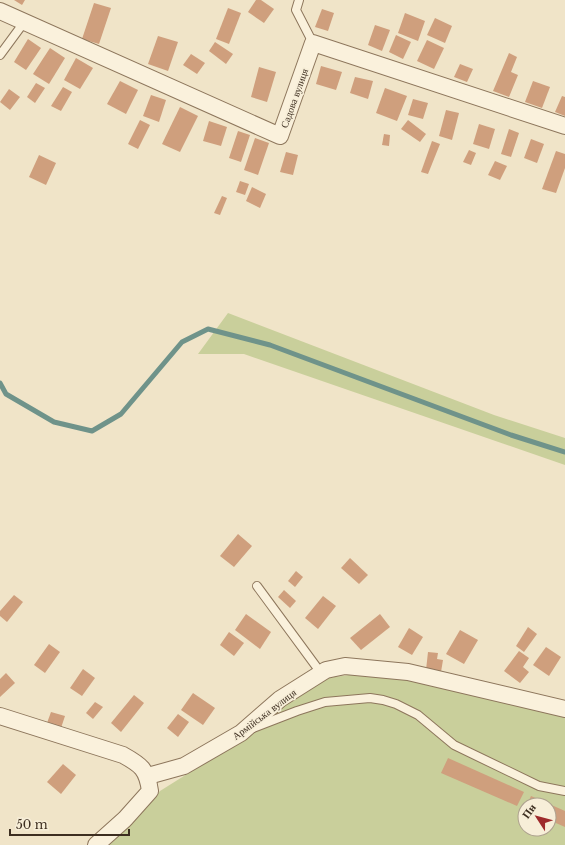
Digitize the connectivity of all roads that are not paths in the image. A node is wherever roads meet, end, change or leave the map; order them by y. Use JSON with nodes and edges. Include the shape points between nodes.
{"nodes":[{"id":1,"x":299,"y":0,"type":"edge"},
{"id":2,"x":0,"y":11,"type":"edge"},
{"id":3,"x":25,"y":21,"type":"junction"},
{"id":4,"x":313,"y":43,"type":"junction"},
{"id":5,"x":0,"y":55,"type":"edge"},
{"id":6,"x":565,"y":126,"type":"edge"},
{"id":7,"x":257,"y":586,"type":"dead end"},
{"id":8,"x":321,"y":673,"type":"junction"},
{"id":9,"x":565,"y":709,"type":"edge"},
{"id":10,"x":0,"y":716,"type":"edge"},
{"id":11,"x":241,"y":733,"type":"junction"},
{"id":12,"x":148,"y":776,"type":"junction"},
{"id":13,"x":565,"y":791,"type":"edge"},
{"id":14,"x":96,"y":845,"type":"edge"}],
"edges":[{"from":1,"to":4,"type":"lane","via":[[296,10]]},
{"from":2,"to":3,"type":"street","name":"Садова вулиця"},
{"from":3,"to":4,"type":"street","name":"Садова вулиця","via":[[280,136]]},
{"from":3,"to":5,"type":"lane"},
{"from":4,"to":6,"type":"street"},
{"from":7,"to":8,"type":"lane"},
{"from":8,"to":9,"type":"street","name":"Армійська вулиця","via":[[345,666],[408,672]]},
{"from":8,"to":11,"type":"street","name":"Армійська вулиця","via":[[280,699]]},
{"from":10,"to":12,"type":"street","via":[[123,755],[139,764]]},
{"from":11,"to":12,"type":"street","name":"Армійська вулиця","via":[[184,766]]},
{"from":11,"to":13,"type":"lane","via":[[325,702],[370,698],[383,700],[418,715],[454,745],[539,786]]},
{"from":12,"to":14,"type":"street","via":[[150,790],[125,819]]}]}
